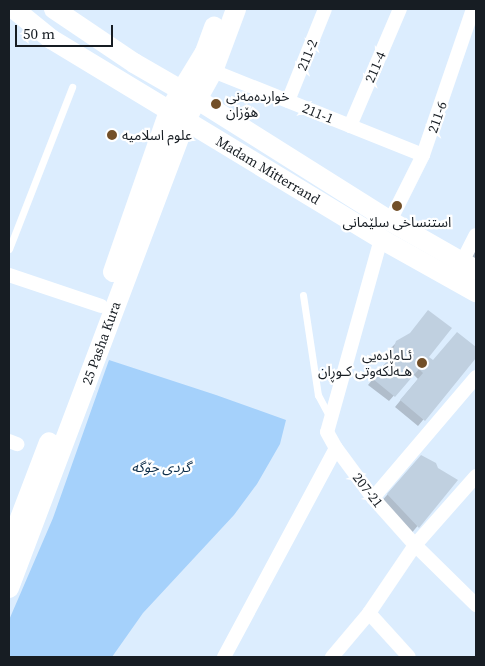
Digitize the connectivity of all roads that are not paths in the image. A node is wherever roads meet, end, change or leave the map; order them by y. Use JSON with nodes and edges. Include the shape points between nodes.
{"nodes":[{"id":1,"x":14,"y":9,"type":"edge"},
{"id":2,"x":54,"y":9,"type":"edge"},
{"id":3,"x":221,"y":9,"type":"edge"},
{"id":4,"x":236,"y":9,"type":"edge"},
{"id":5,"x":325,"y":9,"type":"edge"},
{"id":6,"x":400,"y":9,"type":"edge"},
{"id":7,"x":473,"y":10,"type":"edge"},
{"id":8,"x":213,"y":71,"type":"junction"},
{"id":9,"x":72,"y":87,"type":"dead end"},
{"id":10,"x":190,"y":96,"type":"junction"},
{"id":11,"x":288,"y":101,"type":"junction"},
{"id":12,"x":177,"y":116,"type":"junction"},
{"id":13,"x":350,"y":126,"type":"junction"},
{"id":14,"x":423,"y":155,"type":"junction"},
{"id":15,"x":390,"y":221,"type":"junction"},
{"id":16,"x":476,"y":235,"type":"edge"},
{"id":17,"x":381,"y":239,"type":"junction"},
{"id":18,"x":9,"y":249,"type":"edge"},
{"id":19,"x":469,"y":266,"type":"edge"},
{"id":20,"x":9,"y":275,"type":"edge"},
{"id":21,"x":476,"y":292,"type":"edge"},
{"id":22,"x":303,"y":295,"type":"dead end"},
{"id":23,"x":102,"y":306,"type":"junction"},
{"id":24,"x":476,"y":377,"type":"edge"},
{"id":25,"x":329,"y":426,"type":"junction"},
{"id":26,"x":336,"y":448,"type":"junction"},
{"id":27,"x":476,"y":476,"type":"edge"},
{"id":28,"x":373,"y":498,"type":"junction"},
{"id":29,"x":415,"y":545,"type":"junction"},
{"id":30,"x":9,"y":546,"type":"edge"},
{"id":31,"x":9,"y":588,"type":"edge"},
{"id":32,"x":476,"y":605,"type":"edge"},
{"id":33,"x":369,"y":613,"type":"junction"},
{"id":34,"x":224,"y":657,"type":"edge"},
{"id":35,"x":332,"y":657,"type":"edge"},
{"id":36,"x":410,"y":657,"type":"edge"}],
"edges":[{"from":1,"to":12,"type":"main road","name":"Madam Mitterrand","via":[[51,39]]},
{"from":2,"to":10,"type":"main road","name":"Madam Mitterrand"},
{"from":3,"to":10,"type":"main road"},
{"from":4,"to":8,"type":"main road"},
{"from":5,"to":11,"type":"street","name":"211-2"},
{"from":6,"to":13,"type":"street","name":"211-4"},
{"from":7,"to":14,"type":"street","name":"211-6"},
{"from":8,"to":10,"type":"main road"},
{"from":8,"to":11,"type":"street","name":"211-1"},
{"from":9,"to":18,"type":"lane"},
{"from":10,"to":12,"type":"main road","name":"25 Pasha Kura"},
{"from":10,"to":15,"type":"main road","name":"Madam Mitterrand"},
{"from":11,"to":13,"type":"street","name":"211-1"},
{"from":12,"to":17,"type":"main road","name":"Madam Mitterrand"},
{"from":12,"to":23,"type":"main road","name":"25 Pasha Kura"},
{"from":12,"to":31,"type":"main road","name":"25 Pasha Kura"},
{"from":13,"to":14,"type":"street","name":"211-1"},
{"from":14,"to":15,"type":"street","name":"211-6"},
{"from":15,"to":19,"type":"main road","name":"Madam Mitterrand"},
{"from":16,"to":19,"type":"street"},
{"from":17,"to":21,"type":"main road","name":"Madam Mitterrand"},
{"from":17,"to":25,"type":"street"},
{"from":20,"to":23,"type":"street"},
{"from":22,"to":25,"type":"lane","via":[[318,395]]},
{"from":23,"to":30,"type":"main road","name":"25 Pasha Kura"},
{"from":24,"to":28,"type":"street"},
{"from":25,"to":26,"type":"street","name":"207-21"},
{"from":26,"to":28,"type":"street","name":"207-21"},
{"from":26,"to":34,"type":"street"},
{"from":27,"to":29,"type":"street"},
{"from":28,"to":29,"type":"street","name":"207-21"},
{"from":29,"to":32,"type":"street","name":"207-21"},
{"from":29,"to":33,"type":"street"},
{"from":33,"to":35,"type":"street"},
{"from":33,"to":36,"type":"street"}]}
